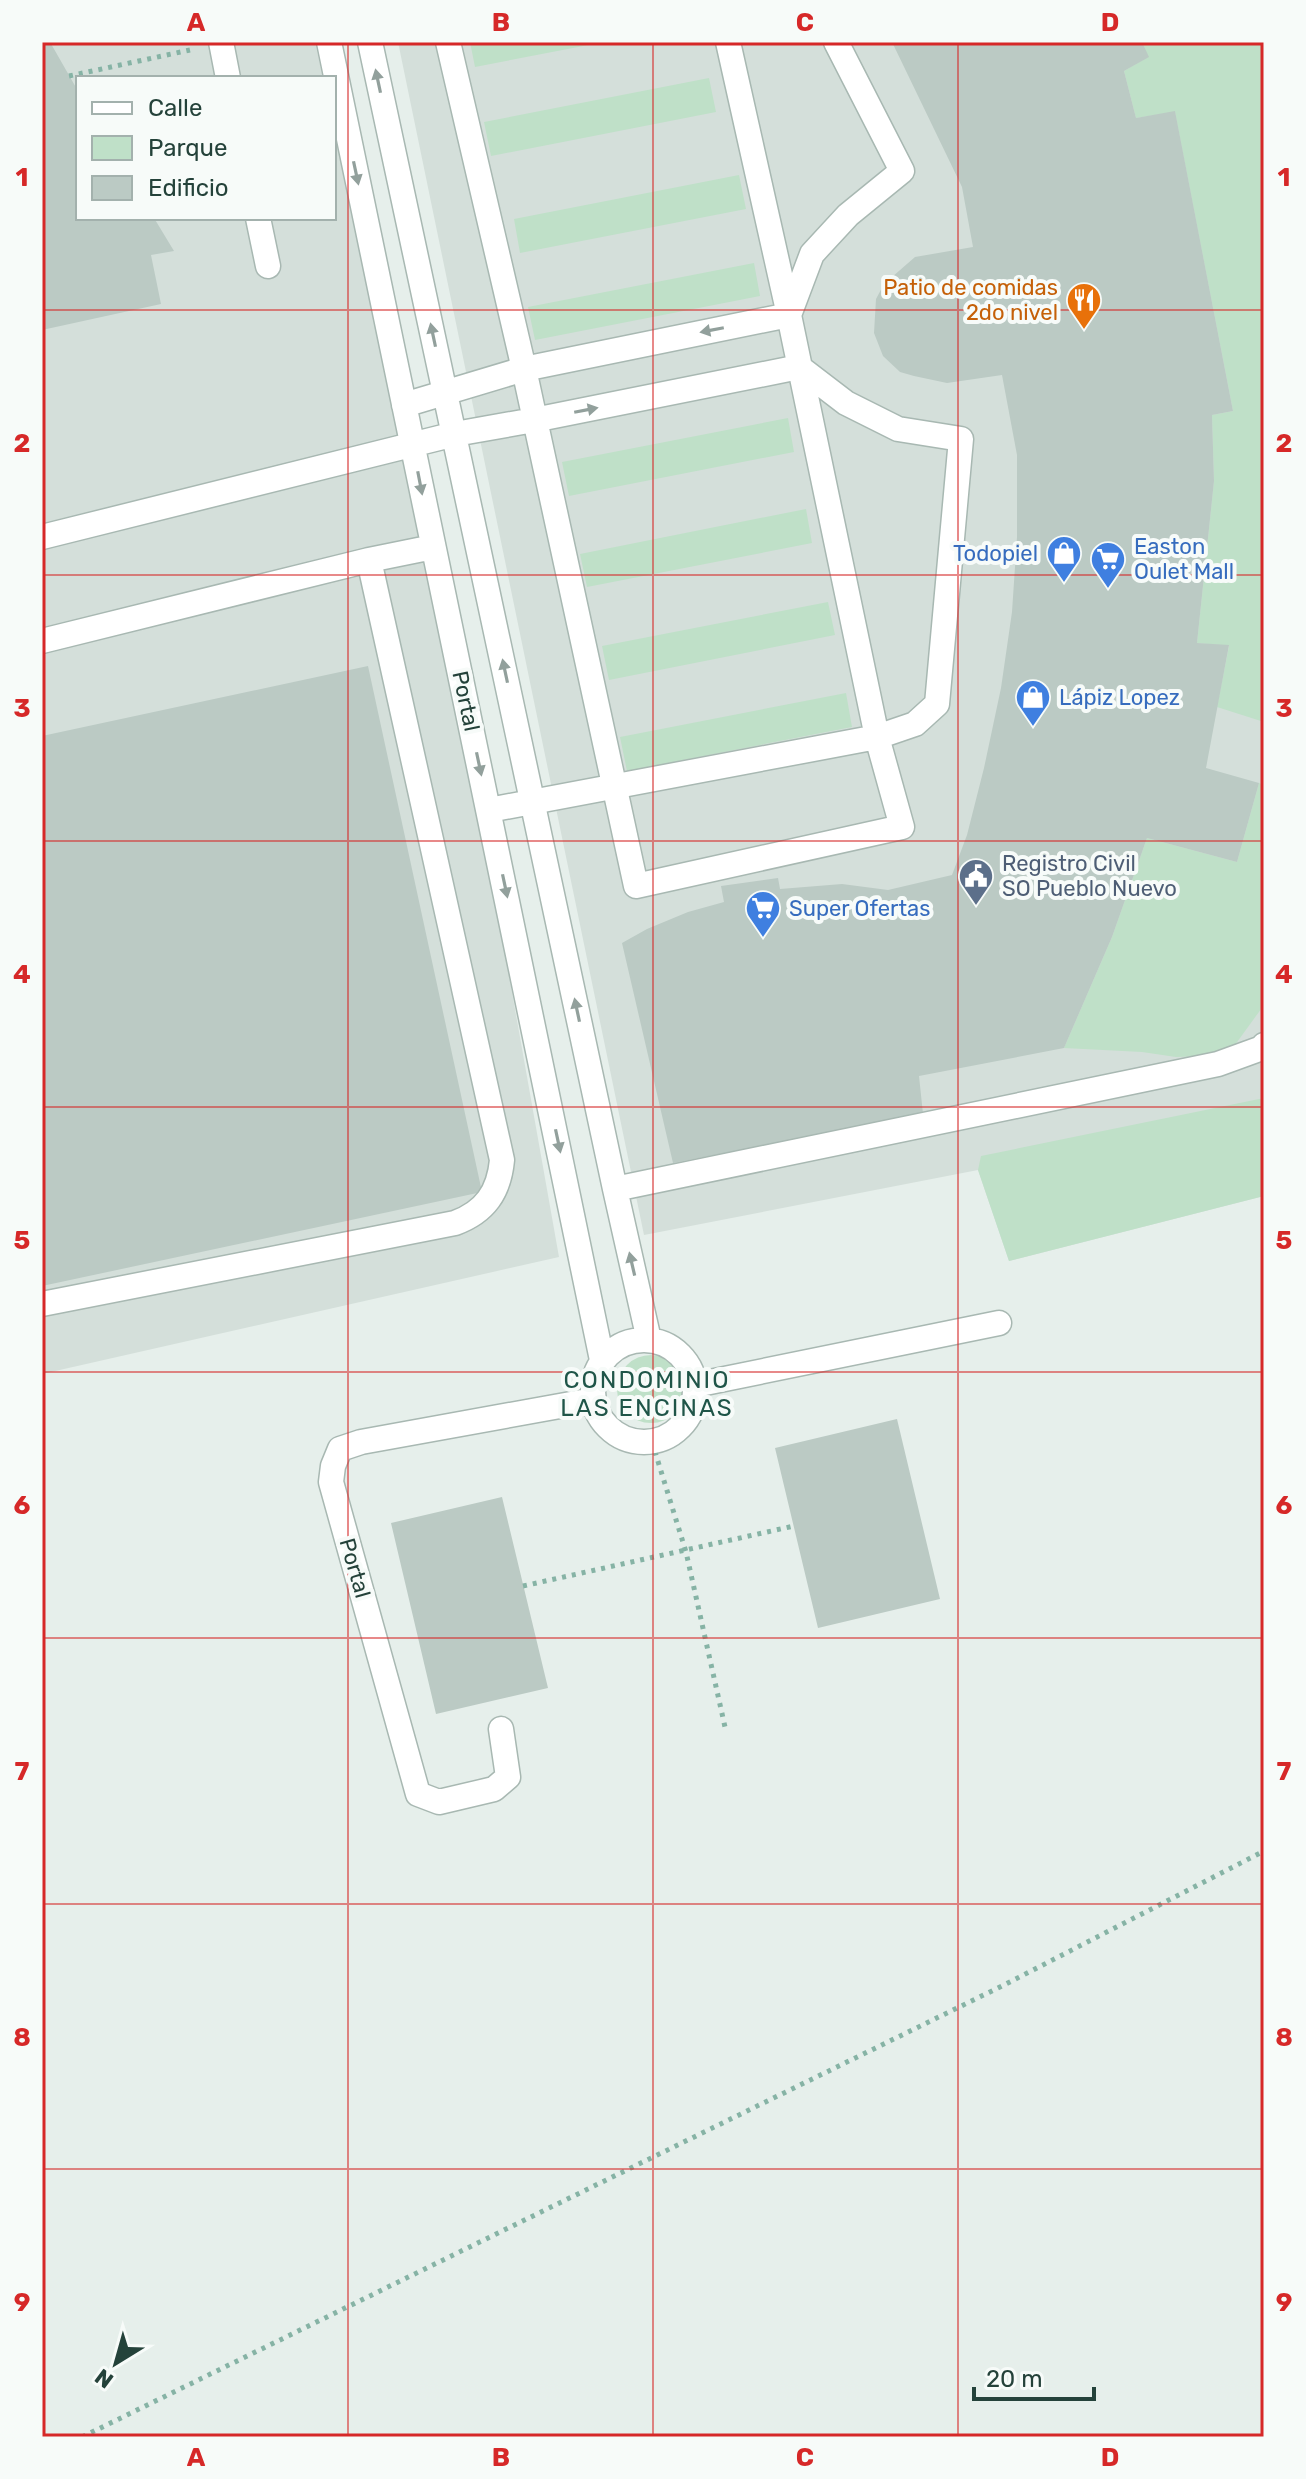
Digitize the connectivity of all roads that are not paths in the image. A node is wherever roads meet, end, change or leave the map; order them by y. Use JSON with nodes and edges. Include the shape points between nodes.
{"nodes":[{"id":1,"x":329,"y":42,"type":"edge"},
{"id":2,"x":370,"y":42,"type":"edge"},
{"id":3,"x":448,"y":42,"type":"edge"},
{"id":4,"x":728,"y":42,"type":"edge"},
{"id":5,"x":836,"y":42,"type":"edge"},
{"id":6,"x":221,"y":43,"type":"edge"},
{"id":7,"x":228,"y":76,"type":"edge"},
{"id":8,"x":258,"y":220,"type":"edge"},
{"id":9,"x":268,"y":266,"type":"dead end"},
{"id":10,"x":789,"y":315,"type":"junction"},
{"id":11,"x":799,"y":367,"type":"junction"},
{"id":12,"x":524,"y":369,"type":"junction"},
{"id":13,"x":446,"y":394,"type":"junction"},
{"id":14,"x":404,"y":405,"type":"junction"},
{"id":15,"x":534,"y":420,"type":"junction"},
{"id":16,"x":455,"y":434,"type":"junction"},
{"id":17,"x":412,"y":444,"type":"junction"},
{"id":18,"x":42,"y":537,"type":"edge"},
{"id":19,"x":433,"y":547,"type":"junction"},
{"id":20,"x":369,"y":560,"type":"junction"},
{"id":21,"x":42,"y":641,"type":"edge"},
{"id":22,"x":877,"y":737,"type":"junction"},
{"id":23,"x":616,"y":788,"type":"junction"},
{"id":24,"x":533,"y":803,"type":"junction"},
{"id":25,"x":489,"y":810,"type":"junction"},
{"id":26,"x":1264,"y":1045,"type":"edge"},
{"id":27,"x":615,"y":1189,"type":"junction"},
{"id":28,"x":42,"y":1304,"type":"edge"},
{"id":29,"x":999,"y":1323,"type":"dead end"},
{"id":30,"x":649,"y":1340,"type":"junction"},
{"id":31,"x":602,"y":1360,"type":"junction"},
{"id":32,"x":695,"y":1385,"type":"junction"},
{"id":33,"x":593,"y":1400,"type":"junction"},
{"id":34,"x":501,"y":1729,"type":"dead end"}],
"edges":[{"from":1,"to":14,"type":"street","name":"Portal","one_way":true},
{"from":13,"to":2,"type":"street","name":"Portal","one_way":true},
{"from":3,"to":12,"type":"street"},
{"from":4,"to":10,"type":"street"},
{"from":5,"to":10,"type":"street","via":[[902,171],[848,215],[812,254]]},
{"from":6,"to":7,"type":"street"},
{"from":8,"to":9,"type":"street"},
{"from":10,"to":11,"type":"street"},
{"from":10,"to":12,"type":"street","one_way":true},
{"from":15,"to":11,"type":"street","one_way":true},
{"from":11,"to":22,"type":"street"},
{"from":11,"to":22,"type":"street","via":[[846,403],[898,429],[961,439],[937,704],[915,724]]},
{"from":12,"to":13,"type":"street"},
{"from":12,"to":15,"type":"street"},
{"from":13,"to":14,"type":"street"},
{"from":13,"to":16,"type":"street","name":"Portal"},
{"from":14,"to":17,"type":"street","name":"Portal"},
{"from":15,"to":16,"type":"street"},
{"from":15,"to":23,"type":"street"},
{"from":16,"to":17,"type":"street"},
{"from":24,"to":16,"type":"street","name":"Portal","one_way":true},
{"from":17,"to":18,"type":"street"},
{"from":17,"to":19,"type":"street","name":"Portal","one_way":true},
{"from":19,"to":20,"type":"street"},
{"from":19,"to":25,"type":"street","name":"Portal","one_way":true},
{"from":20,"to":21,"type":"street"},
{"from":20,"to":28,"type":"street","via":[[502,1160],[496,1190],[479,1212],[455,1223]]},
{"from":22,"to":23,"type":"street"},
{"from":22,"to":23,"type":"street","via":[[902,827],[636,886]]},
{"from":23,"to":24,"type":"street"},
{"from":24,"to":25,"type":"street"},
{"from":27,"to":24,"type":"street","name":"Portal","one_way":true},
{"from":25,"to":31,"type":"street","name":"Portal","one_way":true},
{"from":26,"to":27,"type":"street","via":[[1218,1064]]},
{"from":30,"to":27,"type":"street","name":"Portal","one_way":true},
{"from":29,"to":32,"type":"street"},
{"from":30,"to":31,"type":"street","via":[[619,1346]]},
{"from":30,"to":32,"type":"street","via":[[676,1351]]},
{"from":31,"to":33,"type":"street","name":"Portal","via":[[593,1379]]},
{"from":32,"to":33,"type":"street","via":[[689,1416],[680,1429],[652,1442],[620,1437],[598,1415]]},
{"from":33,"to":34,"type":"street","name":"Portal","via":[[361,1442],[340,1449],[333,1466],[331,1482],[418,1794],[439,1802],[494,1789],[508,1777]]}]}
